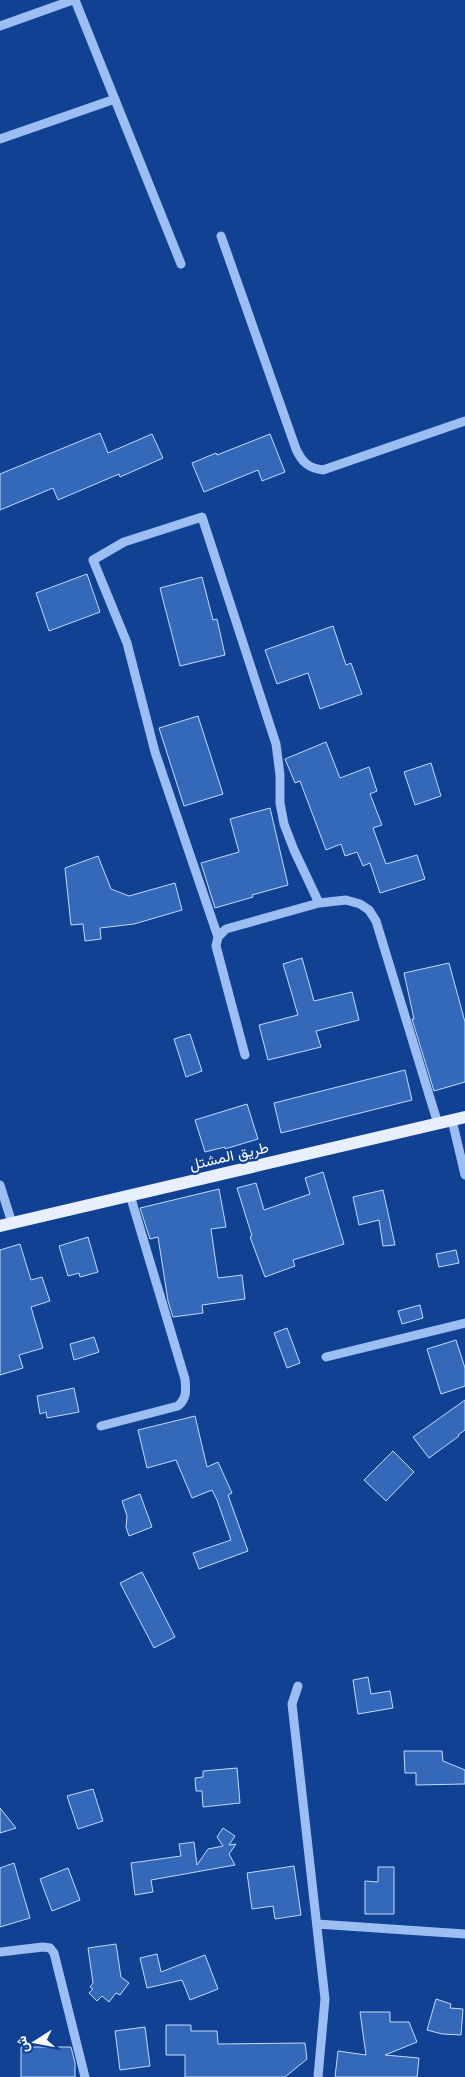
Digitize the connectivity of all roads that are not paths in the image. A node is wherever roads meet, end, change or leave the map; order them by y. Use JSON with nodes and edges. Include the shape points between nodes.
{"nodes":[{"id":1,"x":74,"y":0,"type":"edge"},
{"id":2,"x":0,"y":26,"type":"edge"},
{"id":3,"x":116,"y":99,"type":"junction"},
{"id":4,"x":0,"y":139,"type":"edge"},
{"id":5,"x":221,"y":236,"type":"dead end"},
{"id":6,"x":181,"y":264,"type":"dead end"},
{"id":7,"x":465,"y":421,"type":"edge"},
{"id":8,"x":319,"y":903,"type":"junction"},
{"id":9,"x":218,"y":936,"type":"junction"},
{"id":10,"x":245,"y":1056,"type":"dead end"},
{"id":11,"x":465,"y":1117,"type":"edge"},
{"id":12,"x":452,"y":1120,"type":"junction"},
{"id":13,"x":438,"y":1124,"type":"junction"},
{"id":14,"x":465,"y":1175,"type":"edge"},
{"id":15,"x":0,"y":1186,"type":"edge"},
{"id":16,"x":130,"y":1195,"type":"junction"},
{"id":17,"x":6,"y":1224,"type":"edge"},
{"id":18,"x":465,"y":1323,"type":"edge"},
{"id":19,"x":326,"y":1357,"type":"dead end"},
{"id":20,"x":102,"y":1426,"type":"dead end"},
{"id":21,"x":298,"y":1686,"type":"dead end"},
{"id":22,"x":317,"y":1924,"type":"junction"},
{"id":23,"x":465,"y":1934,"type":"edge"},
{"id":24,"x":0,"y":1952,"type":"edge"},
{"id":25,"x":85,"y":2077,"type":"edge"},
{"id":26,"x":318,"y":2077,"type":"edge"}],
"edges":[{"from":1,"to":2,"type":"street"},
{"from":1,"to":3,"type":"street"},
{"from":3,"to":4,"type":"street"},
{"from":3,"to":6,"type":"street"},
{"from":5,"to":7,"type":"street","via":[[296,449],[306,465],[323,470]]},
{"from":8,"to":9,"type":"street","via":[[226,929]]},
{"from":8,"to":9,"type":"street","via":[[284,824],[276,744],[202,518],[124,542],[92,560],[127,643],[155,752]]},
{"from":8,"to":13,"type":"street","via":[[346,900],[360,904],[376,921]]},
{"from":9,"to":10,"type":"street","via":[[216,946]]},
{"from":11,"to":12,"type":"main road","name":"طريق المشتل"},
{"from":12,"to":13,"type":"main road","name":"طريق المشتل"},
{"from":12,"to":14,"type":"street"},
{"from":13,"to":16,"type":"main road","name":"طريق المشتل"},
{"from":15,"to":17,"type":"street"},
{"from":16,"to":17,"type":"main road","name":"طريق المشتل"},
{"from":16,"to":20,"type":"street","via":[[185,1379],[186,1394],[178,1406]]},
{"from":18,"to":19,"type":"street"},
{"from":21,"to":22,"type":"street","via":[[292,1704]]},
{"from":22,"to":23,"type":"street"},
{"from":22,"to":26,"type":"street","via":[[325,1999]]},
{"from":24,"to":25,"type":"street","via":[[43,1947],[54,1953]]}]}
